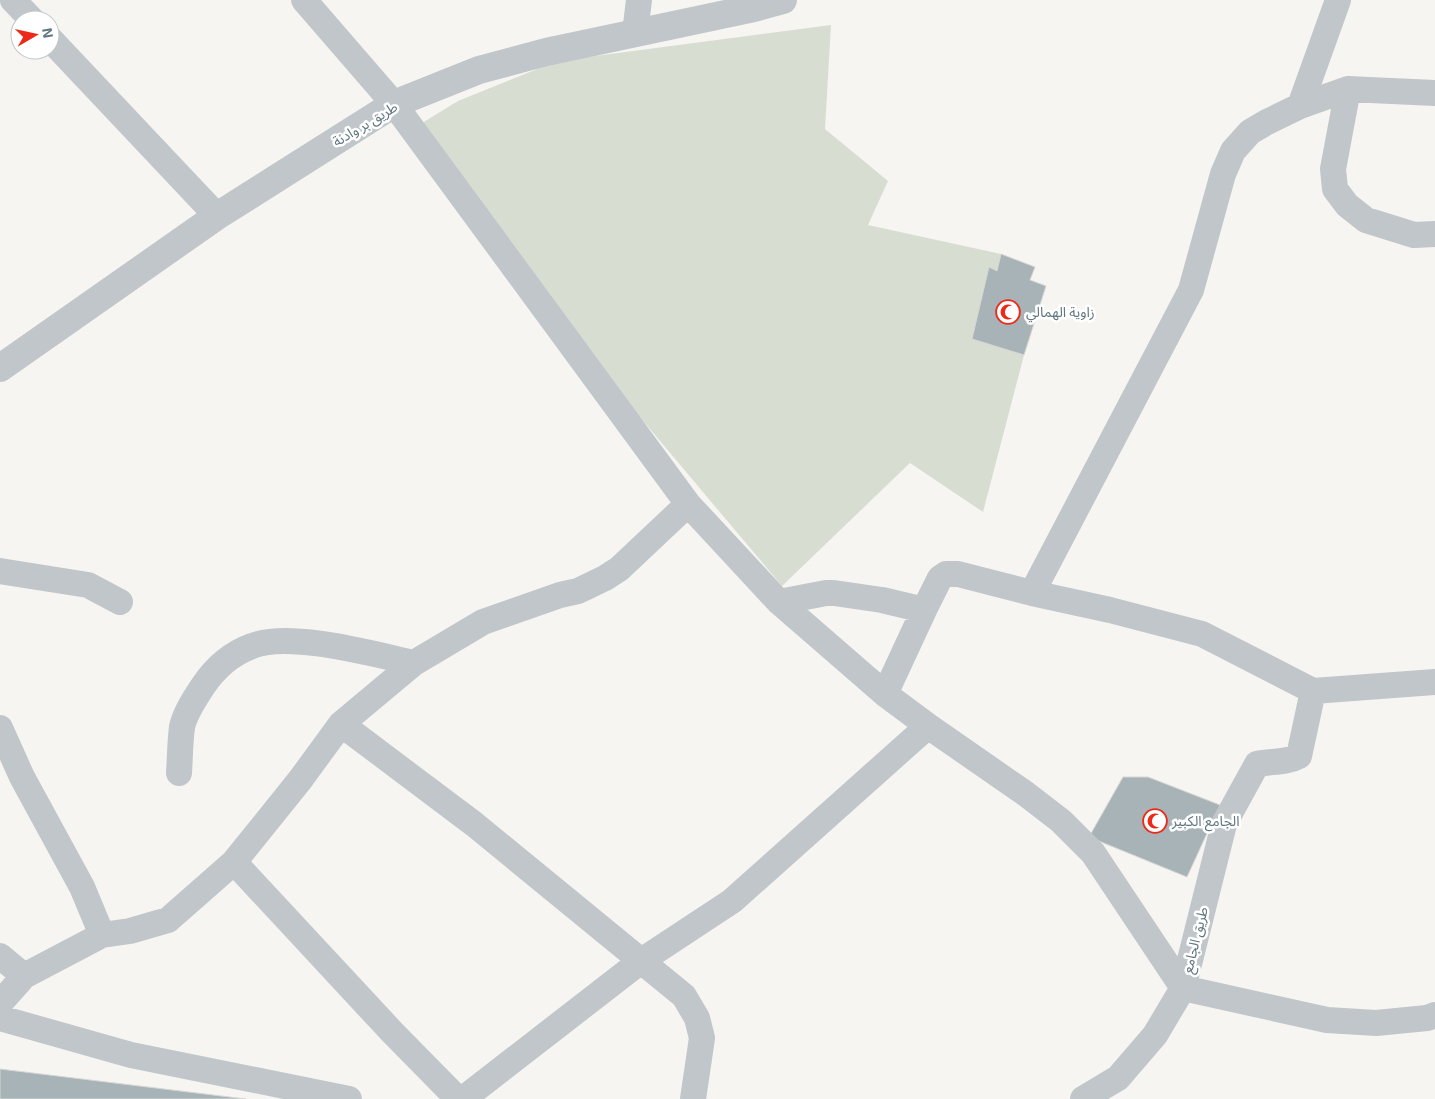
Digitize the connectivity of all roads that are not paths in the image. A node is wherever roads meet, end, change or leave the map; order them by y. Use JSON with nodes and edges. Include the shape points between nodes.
{"nodes":[{"id":1,"x":13,"y":0,"type":"edge"},
{"id":2,"x":304,"y":0,"type":"edge"},
{"id":3,"x":639,"y":0,"type":"edge"},
{"id":4,"x":783,"y":0,"type":"edge"},
{"id":5,"x":1338,"y":0,"type":"edge"},
{"id":6,"x":22,"y":10,"type":"edge"},
{"id":7,"x":636,"y":33,"type":"junction"},
{"id":8,"x":60,"y":50,"type":"edge"},
{"id":9,"x":1348,"y":89,"type":"junction"},
{"id":10,"x":1435,"y":93,"type":"edge"},
{"id":11,"x":394,"y":104,"type":"junction"},
{"id":12,"x":1300,"y":106,"type":"junction"},
{"id":13,"x":217,"y":216,"type":"junction"},
{"id":14,"x":1435,"y":234,"type":"edge"},
{"id":15,"x":0,"y":368,"type":"edge"},
{"id":16,"x":688,"y":504,"type":"junction"},
{"id":17,"x":0,"y":571,"type":"edge"},
{"id":18,"x":1032,"y":593,"type":"junction"},
{"id":19,"x":120,"y":602,"type":"dead end"},
{"id":20,"x":779,"y":602,"type":"junction"},
{"id":21,"x":924,"y":610,"type":"junction"},
{"id":22,"x":414,"y":663,"type":"junction"},
{"id":23,"x":1435,"y":682,"type":"edge"},
{"id":24,"x":1312,"y":691,"type":"junction"},
{"id":25,"x":885,"y":694,"type":"junction"},
{"id":26,"x":341,"y":724,"type":"junction"},
{"id":27,"x":928,"y":726,"type":"junction"},
{"id":28,"x":0,"y":728,"type":"edge"},
{"id":29,"x":179,"y":773,"type":"dead end"},
{"id":30,"x":234,"y":862,"type":"junction"},
{"id":31,"x":102,"y":935,"type":"junction"},
{"id":32,"x":0,"y":956,"type":"edge"},
{"id":33,"x":641,"y":961,"type":"junction"},
{"id":34,"x":24,"y":976,"type":"junction"},
{"id":35,"x":1183,"y":988,"type":"junction"},
{"id":36,"x":0,"y":1002,"type":"edge"},
{"id":37,"x":1435,"y":1015,"type":"edge"},
{"id":38,"x":0,"y":1018,"type":"edge"},
{"id":39,"x":349,"y":1099,"type":"edge"},
{"id":40,"x":458,"y":1099,"type":"edge"},
{"id":41,"x":463,"y":1099,"type":"edge"},
{"id":42,"x":693,"y":1099,"type":"edge"},
{"id":43,"x":1083,"y":1099,"type":"edge"}],
"edges":[{"from":1,"to":6,"type":"street"},
{"from":2,"to":11,"type":"street","name":"طريق الجامع"},
{"from":3,"to":7,"type":"street"},
{"from":4,"to":7,"type":"street","name":"طريق بر وادنة"},
{"from":5,"to":12,"type":"street"},
{"from":7,"to":11,"type":"street","name":"طريق بر وادنة","via":[[479,70]]},
{"from":8,"to":13,"type":"street"},
{"from":9,"to":10,"type":"street"},
{"from":9,"to":12,"type":"street"},
{"from":9,"to":14,"type":"street","via":[[1332,169],[1335,189],[1346,205],[1366,220],[1414,235]]},
{"from":11,"to":13,"type":"street","name":"طريق بر وادنة"},
{"from":11,"to":16,"type":"street","name":"طريق الجامع"},
{"from":12,"to":18,"type":"street","via":[[1250,132],[1233,151],[1223,174],[1191,290]]},
{"from":13,"to":15,"type":"street","name":"طريق بر وادنة"},
{"from":16,"to":20,"type":"street","name":"طريق الجامع"},
{"from":16,"to":22,"type":"street","via":[[619,569],[605,578],[483,622]]},
{"from":17,"to":19,"type":"street","via":[[88,585]]},
{"from":18,"to":21,"type":"street","via":[[958,574],[946,574],[940,578]]},
{"from":18,"to":24,"type":"street","via":[[1202,634]]},
{"from":20,"to":21,"type":"street","via":[[834,594]]},
{"from":20,"to":25,"type":"street","name":"طريق الجامع"},
{"from":21,"to":25,"type":"street"},
{"from":22,"to":26,"type":"street"},
{"from":22,"to":29,"type":"street","via":[[315,643],[271,641],[252,646],[224,661],[194,700],[182,726]]},
{"from":23,"to":24,"type":"street"},
{"from":24,"to":35,"type":"street","name":"طريق الجامع","via":[[1299,756],[1257,764],[1224,824]]},
{"from":25,"to":27,"type":"street","name":"طريق الجامع"},
{"from":26,"to":30,"type":"street"},
{"from":26,"to":33,"type":"street","via":[[474,824]]},
{"from":27,"to":33,"type":"street","via":[[732,901]]},
{"from":27,"to":35,"type":"street","name":"طريق الجامع","via":[[1026,794],[1061,821],[1093,853]]},
{"from":28,"to":31,"type":"street","via":[[22,777],[82,888]]},
{"from":30,"to":31,"type":"street","via":[[168,920]]},
{"from":30,"to":40,"type":"street"},
{"from":31,"to":34,"type":"street"},
{"from":32,"to":34,"type":"street"},
{"from":33,"to":41,"type":"street"},
{"from":33,"to":42,"type":"street","via":[[684,996],[697,1018],[702,1038]]},
{"from":34,"to":36,"type":"street"},
{"from":35,"to":37,"type":"street","via":[[1326,1020],[1376,1023]]},
{"from":35,"to":43,"type":"street","via":[[1154,1035],[1118,1078]]},
{"from":38,"to":39,"type":"street","via":[[130,1055]]}]}
